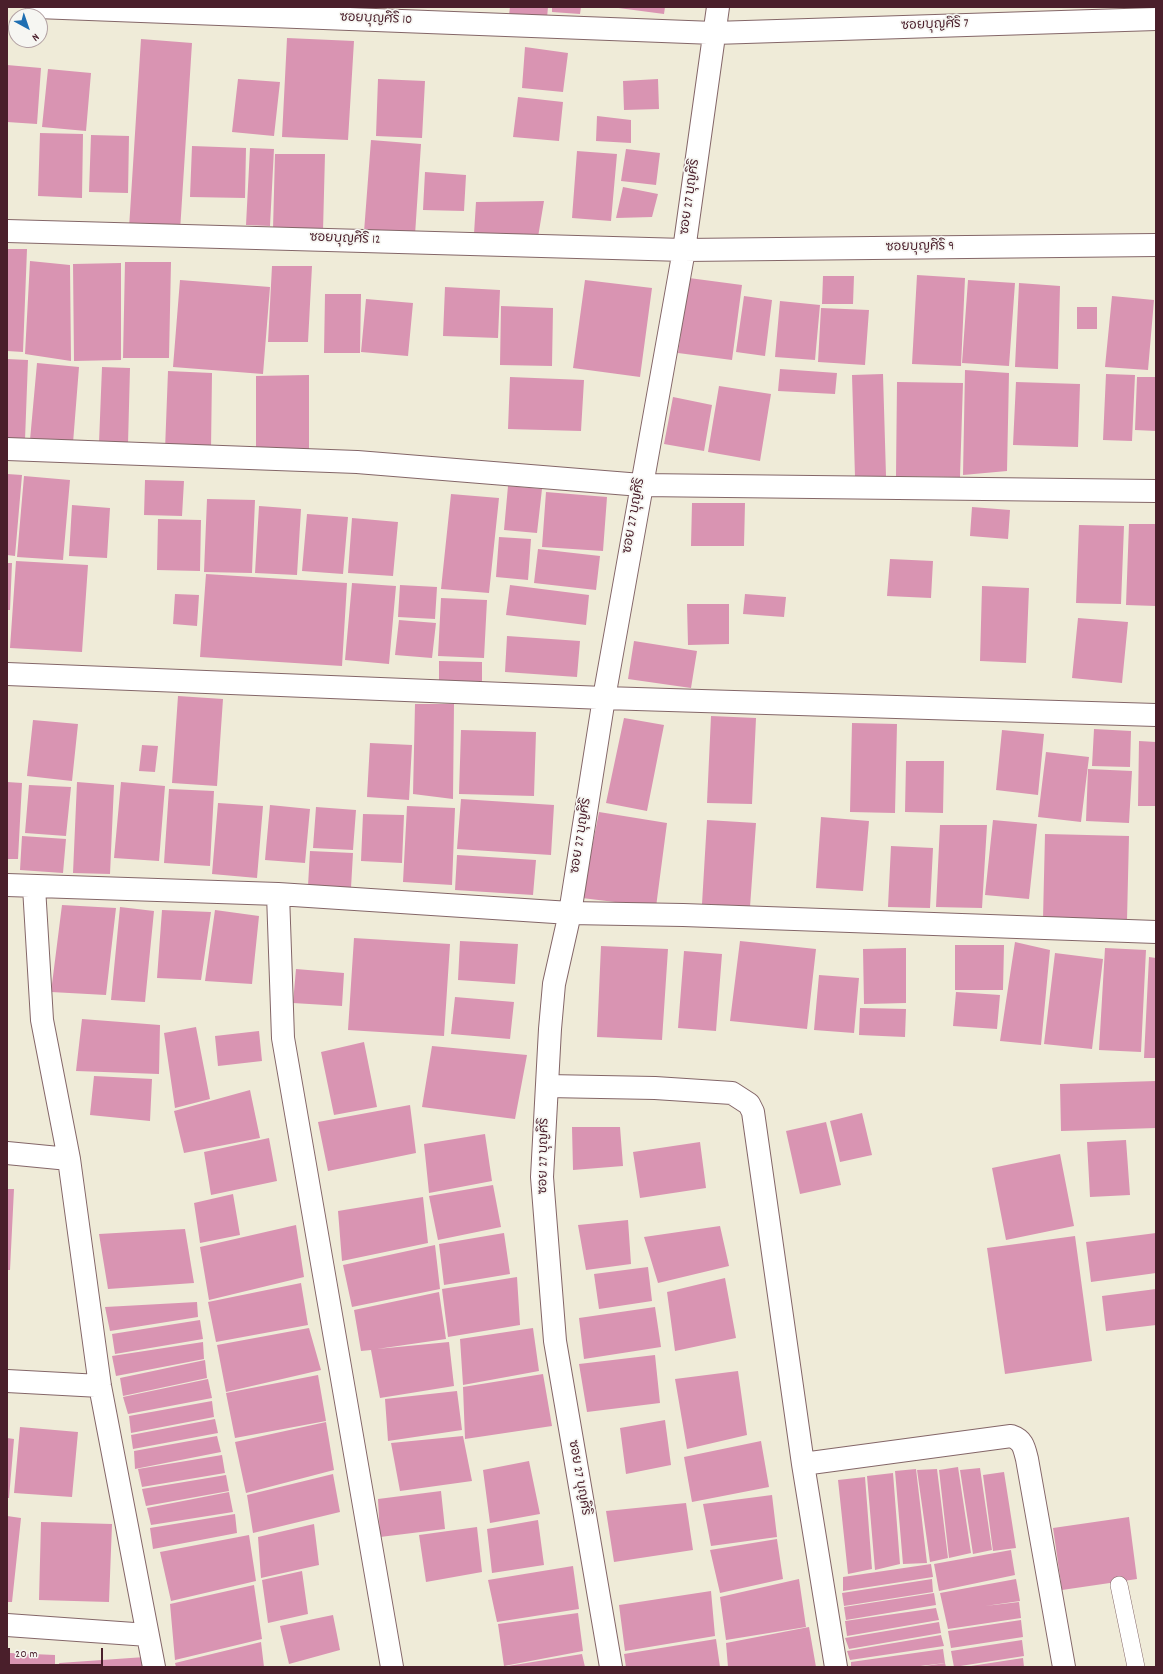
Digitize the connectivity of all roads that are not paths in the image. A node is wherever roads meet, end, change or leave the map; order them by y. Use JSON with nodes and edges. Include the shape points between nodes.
{"nodes":[{"id":1,"x":37,"y":7,"type":"edge"},
{"id":2,"x":718,"y":7,"type":"edge"},
{"id":3,"x":1156,"y":19,"type":"edge"},
{"id":4,"x":714,"y":33,"type":"junction"},
{"id":5,"x":7,"y":231,"type":"edge"},
{"id":6,"x":1156,"y":245,"type":"edge"},
{"id":7,"x":684,"y":250,"type":"junction"},
{"id":8,"x":7,"y":449,"type":"edge"},
{"id":9,"x":641,"y":485,"type":"junction"},
{"id":10,"x":1156,"y":491,"type":"edge"},
{"id":11,"x":7,"y":674,"type":"edge"},
{"id":12,"x":604,"y":698,"type":"junction"},
{"id":13,"x":1156,"y":715,"type":"edge"},
{"id":14,"x":7,"y":885,"type":"edge"},
{"id":15,"x":34,"y":886,"type":"junction"},
{"id":16,"x":278,"y":894,"type":"junction"},
{"id":17,"x":570,"y":913,"type":"junction"},
{"id":18,"x":1156,"y":932,"type":"edge"},
{"id":19,"x":548,"y":1086,"type":"junction"},
{"id":20,"x":7,"y":1153,"type":"edge"},
{"id":21,"x":68,"y":1159,"type":"junction"},
{"id":22,"x":7,"y":1381,"type":"edge"},
{"id":23,"x":100,"y":1386,"type":"junction"},
{"id":24,"x":803,"y":1464,"type":"junction"},
{"id":25,"x":1119,"y":1585,"type":"dead end"},
{"id":26,"x":7,"y":1625,"type":"edge"},
{"id":27,"x":148,"y":1635,"type":"junction"},
{"id":28,"x":154,"y":1667,"type":"edge"},
{"id":29,"x":392,"y":1667,"type":"edge"},
{"id":30,"x":611,"y":1667,"type":"edge"},
{"id":31,"x":836,"y":1667,"type":"edge"},
{"id":32,"x":1064,"y":1667,"type":"edge"},
{"id":33,"x":1136,"y":1667,"type":"edge"}],
"edges":[{"from":1,"to":4,"type":"street","name":"ซอยบุญศิริ 10"},
{"from":2,"to":4,"type":"street","name":"ซอย 27 บุญศิริ"},
{"from":3,"to":4,"type":"street","name":"ซอยบุญศิริ 7"},
{"from":4,"to":7,"type":"street","name":"ซอย 27 บุญศิริ"},
{"from":5,"to":7,"type":"street","name":"ซอยบุญศิริ 12"},
{"from":6,"to":7,"type":"street","name":"ซอยบุญศิริ 9"},
{"from":7,"to":9,"type":"street","name":"ซอย 27 บุญศิริ"},
{"from":8,"to":9,"type":"street","via":[[356,462]]},
{"from":9,"to":10,"type":"street"},
{"from":9,"to":12,"type":"street","name":"ซอย 27 บุญศิริ"},
{"from":11,"to":12,"type":"street"},
{"from":12,"to":13,"type":"street"},
{"from":12,"to":17,"type":"street","name":"ซอย 27 บุญศิริ"},
{"from":14,"to":15,"type":"street"},
{"from":15,"to":16,"type":"street"},
{"from":15,"to":21,"type":"street","via":[[42,1020]]},
{"from":16,"to":17,"type":"street"},
{"from":16,"to":29,"type":"street","via":[[283,1038]]},
{"from":17,"to":18,"type":"street","via":[[683,914]]},
{"from":17,"to":19,"type":"street","name":"ซอย 27 บุญศิริ","via":[[554,984]]},
{"from":19,"to":24,"type":"street","via":[[655,1088],[732,1093],[749,1104],[753,1112]]},
{"from":19,"to":30,"type":"street","name":"ซอย 27 บุญศิริ","via":[[542,1177],[555,1341]]},
{"from":20,"to":21,"type":"street"},
{"from":21,"to":23,"type":"street"},
{"from":22,"to":23,"type":"street"},
{"from":23,"to":27,"type":"street"},
{"from":24,"to":31,"type":"street"},
{"from":24,"to":32,"type":"street","via":[[1011,1436],[1019,1439],[1024,1445],[1028,1459]]},
{"from":25,"to":33,"type":"lane"},
{"from":26,"to":27,"type":"street"},
{"from":27,"to":28,"type":"street"}]}
